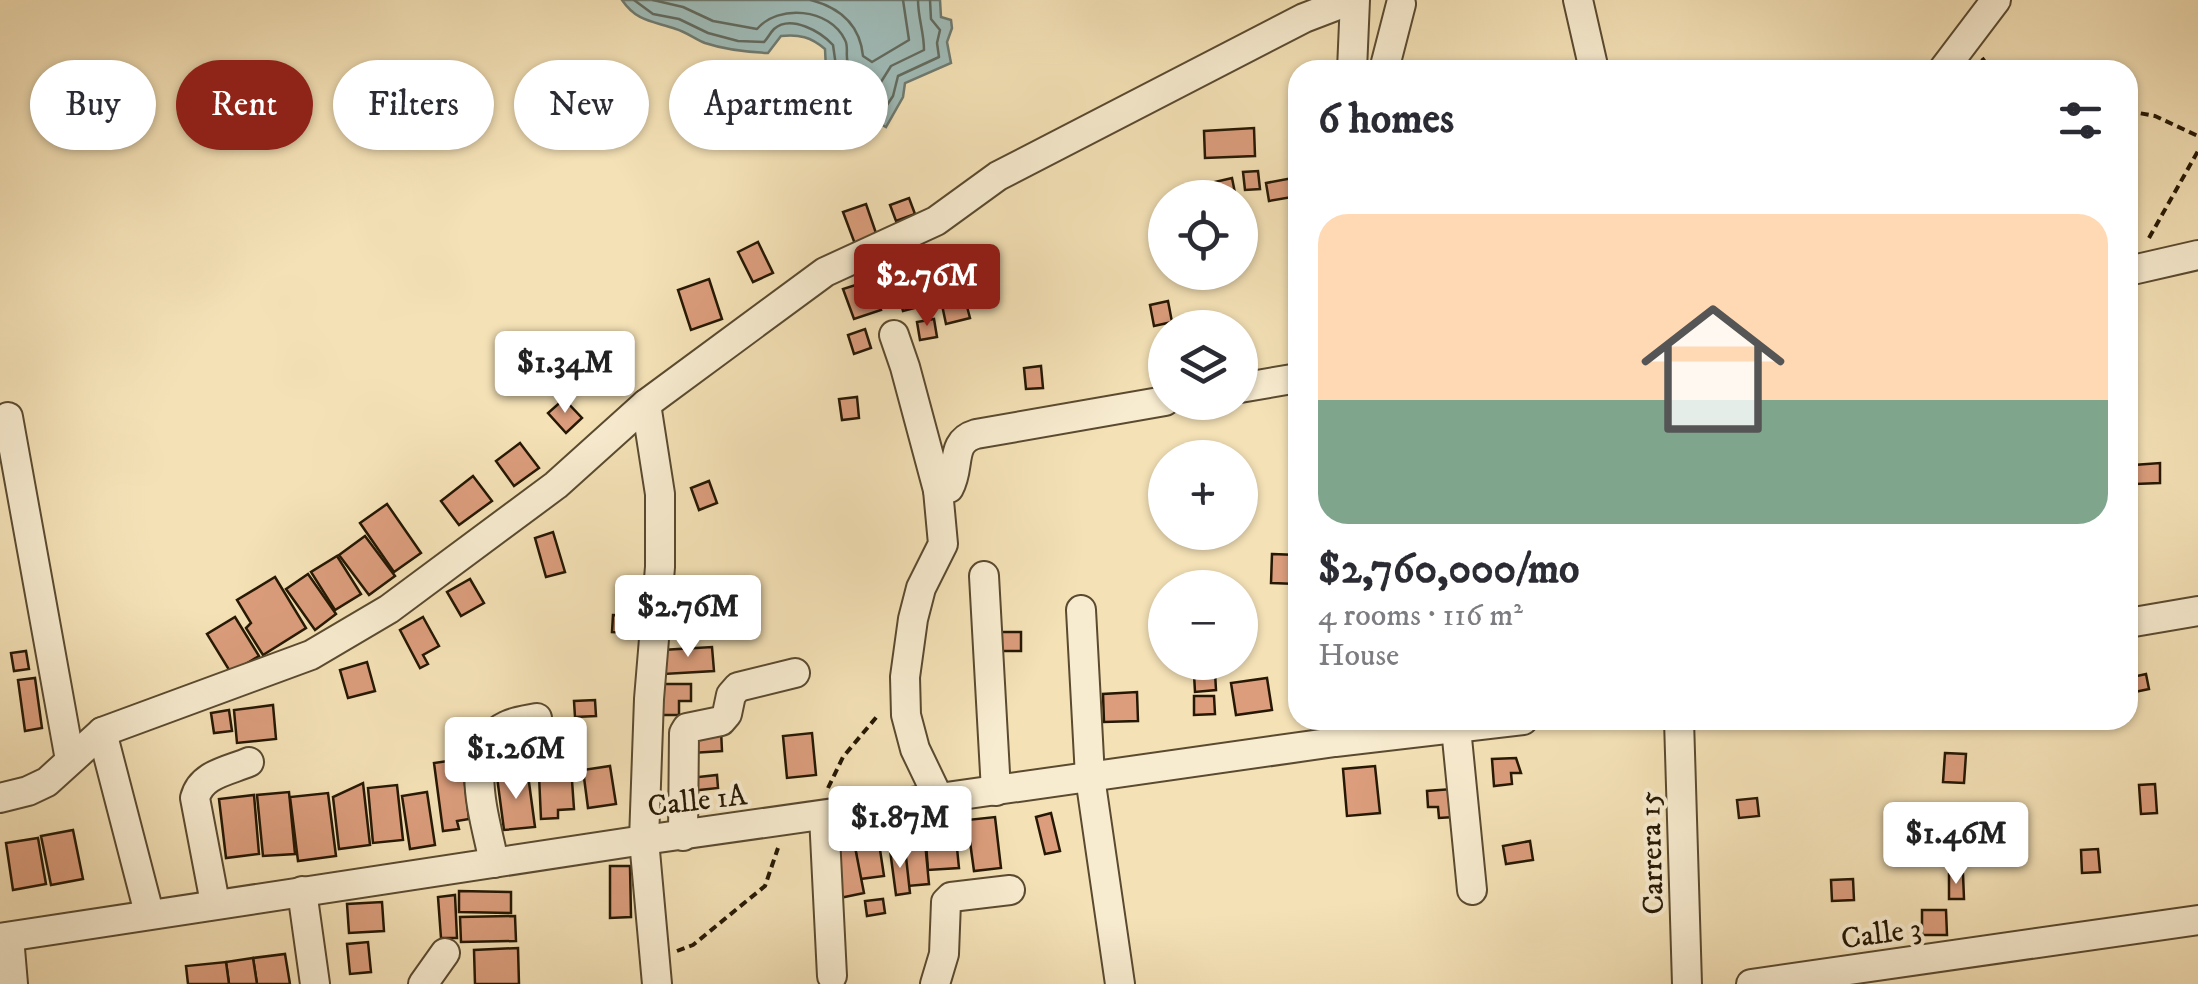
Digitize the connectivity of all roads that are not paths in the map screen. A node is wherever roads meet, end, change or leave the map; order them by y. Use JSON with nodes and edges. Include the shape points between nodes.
{"nodes":[{"id":1,"x":1353,"y":0,"type":"edge"},
{"id":2,"x":1578,"y":0,"type":"edge"},
{"id":3,"x":1996,"y":0,"type":"edge"},
{"id":4,"x":1401,"y":4,"type":"dead end"},
{"id":5,"x":1352,"y":60,"type":"edge"},
{"id":6,"x":1387,"y":60,"type":"edge"},
{"id":7,"x":1592,"y":60,"type":"edge"},
{"id":8,"x":1951,"y":60,"type":"edge"},
{"id":9,"x":2198,"y":254,"type":"edge"},
{"id":10,"x":2138,"y":268,"type":"edge"},
{"id":11,"x":894,"y":335,"type":"dead end"},
{"id":12,"x":1288,"y":380,"type":"edge"},
{"id":13,"x":1258,"y":385,"type":"edge"},
{"id":14,"x":646,"y":404,"type":"junction"},
{"id":15,"x":1148,"y":404,"type":"edge"},
{"id":16,"x":8,"y":417,"type":"dead end"},
{"id":17,"x":938,"y":490,"type":"junction"},
{"id":18,"x":984,"y":576,"type":"dead end"},
{"id":19,"x":1081,"y":610,"type":"dead end"},
{"id":20,"x":2198,"y":611,"type":"edge"},
{"id":21,"x":2138,"y":621,"type":"edge"},
{"id":22,"x":795,"y":672,"type":"dead end"},
{"id":23,"x":537,"y":718,"type":"dead end"},
{"id":24,"x":1375,"y":730,"type":"edge"},
{"id":25,"x":1456,"y":730,"type":"edge"},
{"id":26,"x":1680,"y":730,"type":"edge"},
{"id":27,"x":1335,"y":731,"type":"edge"},
{"id":28,"x":102,"y":732,"type":"junction"},
{"id":29,"x":70,"y":760,"type":"junction"},
{"id":30,"x":249,"y":762,"type":"dead end"},
{"id":31,"x":1090,"y":777,"type":"junction"},
{"id":32,"x":996,"y":791,"type":"junction"},
{"id":33,"x":0,"y":798,"type":"edge"},
{"id":34,"x":939,"y":799,"type":"junction"},
{"id":35,"x":818,"y":816,"type":"junction"},
{"id":36,"x":683,"y":836,"type":"junction"},
{"id":37,"x":644,"y":840,"type":"junction"},
{"id":38,"x":494,"y":863,"type":"junction"},
{"id":39,"x":1010,"y":890,"type":"dead end"},
{"id":40,"x":1472,"y":890,"type":"dead end"},
{"id":41,"x":302,"y":891,"type":"junction"},
{"id":42,"x":215,"y":903,"type":"junction"},
{"id":43,"x":149,"y":913,"type":"junction"},
{"id":44,"x":2198,"y":920,"type":"edge"},
{"id":45,"x":4,"y":937,"type":"edge"},
{"id":46,"x":445,"y":953,"type":"dead end"},
{"id":47,"x":832,"y":976,"type":"dead end"},
{"id":48,"x":13,"y":984,"type":"edge"},
{"id":49,"x":316,"y":984,"type":"edge"},
{"id":50,"x":423,"y":984,"type":"edge"},
{"id":51,"x":657,"y":984,"type":"edge"},
{"id":52,"x":935,"y":984,"type":"edge"},
{"id":53,"x":1120,"y":984,"type":"edge"},
{"id":54,"x":1687,"y":984,"type":"edge"},
{"id":55,"x":1751,"y":984,"type":"edge"}],
"edges":[{"from":1,"to":5,"type":"street"},
{"from":1,"to":14,"type":"street","via":[[1304,18],[998,176],[936,221],[825,272]]},
{"from":2,"to":7,"type":"street"},
{"from":3,"to":8,"type":"street"},
{"from":4,"to":6,"type":"street"},
{"from":9,"to":10,"type":"street"},
{"from":11,"to":17,"type":"street"},
{"from":12,"to":13,"type":"street"},
{"from":14,"to":28,"type":"street","via":[[556,484],[389,609],[312,655]]},
{"from":14,"to":37,"type":"street","via":[[660,494],[660,568]]},
{"from":15,"to":17,"type":"street","via":[[964,438],[950,488]]},
{"from":16,"to":29,"type":"street"},
{"from":17,"to":34,"type":"street","via":[[943,544],[913,620],[906,715]]},
{"from":18,"to":32,"type":"street"},
{"from":19,"to":31,"type":"street"},
{"from":20,"to":21,"type":"street"},
{"from":22,"to":36,"type":"street","via":[[738,687],[720,721],[687,728]]},
{"from":23,"to":38,"type":"street","via":[[507,725],[480,753]]},
{"from":24,"to":27,"type":"street","name":"Calle 1A"},
{"from":25,"to":40,"type":"street"},
{"from":26,"to":54,"type":"street","name":"Carrera 15"},
{"from":27,"to":31,"type":"street","name":"Calle 1A"},
{"from":28,"to":29,"type":"street"},
{"from":28,"to":43,"type":"street"},
{"from":29,"to":33,"type":"street","via":[[47,782]]},
{"from":30,"to":42,"type":"street","via":[[198,785]]},
{"from":31,"to":32,"type":"street","name":"Calle 1A"},
{"from":31,"to":53,"type":"street"},
{"from":32,"to":34,"type":"street","name":"Calle 1A"},
{"from":34,"to":35,"type":"street","name":"Calle 1A"},
{"from":35,"to":36,"type":"street","name":"Calle 1A"},
{"from":35,"to":47,"type":"street"},
{"from":36,"to":37,"type":"street","name":"Calle 1A"},
{"from":37,"to":38,"type":"street","name":"Calle 1A"},
{"from":37,"to":51,"type":"street"},
{"from":38,"to":41,"type":"street","name":"Calle 1A"},
{"from":39,"to":52,"type":"street","via":[[946,902]]},
{"from":41,"to":42,"type":"street","name":"Calle 1A"},
{"from":41,"to":49,"type":"street"},
{"from":42,"to":43,"type":"street","name":"Calle 1A"},
{"from":43,"to":45,"type":"street","name":"Calle 1A"},
{"from":44,"to":55,"type":"street","name":"Calle 3"},
{"from":45,"to":48,"type":"street"},
{"from":46,"to":50,"type":"street"}]}
